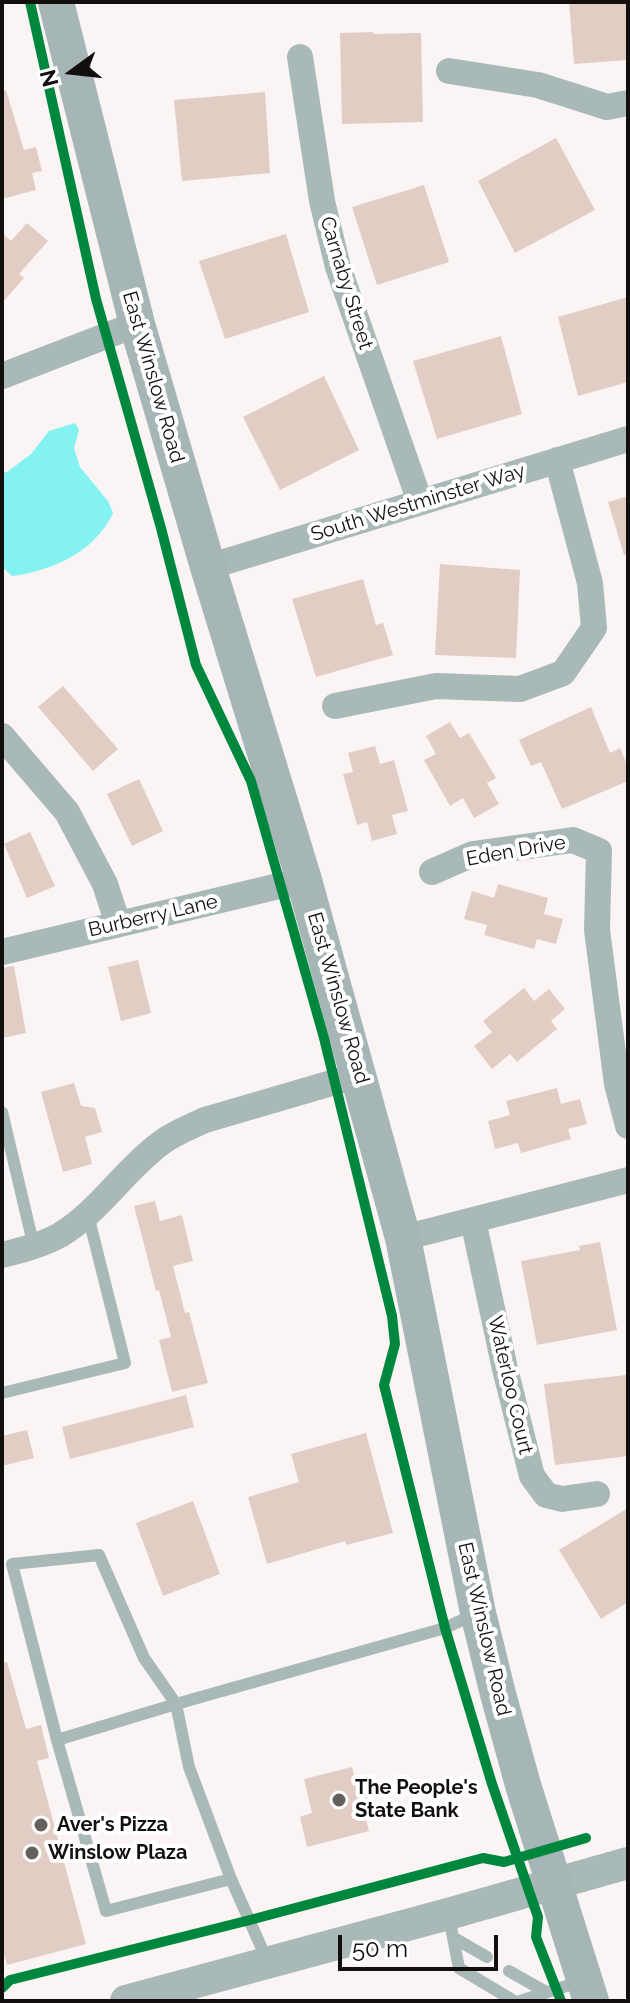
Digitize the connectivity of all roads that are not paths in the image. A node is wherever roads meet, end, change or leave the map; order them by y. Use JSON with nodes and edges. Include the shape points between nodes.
{"nodes":[{"id":1,"x":56,"y":2,"type":"edge"},
{"id":2,"x":300,"y":57,"type":"dead end"},
{"id":3,"x":449,"y":71,"type":"dead end"},
{"id":4,"x":628,"y":103,"type":"edge"},
{"id":5,"x":137,"y":324,"type":"junction"},
{"id":6,"x":2,"y":376,"type":"edge"},
{"id":7,"x":628,"y":439,"type":"edge"},
{"id":8,"x":557,"y":460,"type":"junction"},
{"id":9,"x":420,"y":502,"type":"junction"},
{"id":10,"x":208,"y":567,"type":"junction"},
{"id":11,"x":335,"y":706,"type":"dead end"},
{"id":12,"x":2,"y":736,"type":"edge"},
{"id":13,"x":432,"y":872,"type":"dead end"},
{"id":14,"x":304,"y":880,"type":"junction"},
{"id":15,"x":118,"y":924,"type":"junction"},
{"id":16,"x":2,"y":952,"type":"edge"},
{"id":17,"x":359,"y":1075,"type":"junction"},
{"id":18,"x":2,"y":1112,"type":"edge"},
{"id":19,"x":628,"y":1126,"type":"edge"},
{"id":20,"x":628,"y":1180,"type":"edge"},
{"id":21,"x":88,"y":1215,"type":"junction"},
{"id":22,"x":473,"y":1220,"type":"junction"},
{"id":23,"x":403,"y":1238,"type":"junction"},
{"id":24,"x":34,"y":1247,"type":"junction"},
{"id":25,"x":2,"y":1255,"type":"edge"},
{"id":26,"x":2,"y":1393,"type":"edge"},
{"id":27,"x":597,"y":1494,"type":"dead end"},
{"id":28,"x":478,"y":1613,"type":"junction"},
{"id":29,"x":176,"y":1704,"type":"junction"},
{"id":30,"x":57,"y":1740,"type":"junction"},
{"id":31,"x":628,"y":1863,"type":"edge"},
{"id":32,"x":231,"y":1879,"type":"junction"},
{"id":33,"x":555,"y":1884,"type":"junction"},
{"id":34,"x":451,"y":1926,"type":"junction"},
{"id":35,"x":487,"y":1957,"type":"dead end"},
{"id":36,"x":268,"y":1963,"type":"junction"},
{"id":37,"x":509,"y":1971,"type":"dead end"},
{"id":38,"x":588,"y":1990,"type":"edge"},
{"id":39,"x":546,"y":1992,"type":"junction"},
{"id":40,"x":134,"y":2000,"type":"edge"},
{"id":41,"x":514,"y":2001,"type":"edge"},
{"id":42,"x":520,"y":2001,"type":"edge"}],
"edges":[{"from":1,"to":5,"type":"main road","name":"East Winslow Road"},
{"from":2,"to":9,"type":"street","name":"Carnaby Street","via":[[338,267]]},
{"from":3,"to":4,"type":"street","via":[[538,85],[607,107]]},
{"from":5,"to":6,"type":"street"},
{"from":5,"to":10,"type":"main road","name":"East Winslow Road"},
{"from":7,"to":8,"type":"street","name":"South Westminster Way"},
{"from":8,"to":9,"type":"street","name":"South Westminster Way"},
{"from":8,"to":11,"type":"street","via":[[590,583],[594,628],[563,673],[520,689],[436,686]]},
{"from":9,"to":10,"type":"street","name":"South Westminster Way"},
{"from":10,"to":14,"type":"main road","name":"East Winslow Road"},
{"from":12,"to":15,"type":"street","via":[[67,812],[105,884]]},
{"from":13,"to":19,"type":"street","name":"Eden Drive","via":[[473,854],[573,840],[599,851],[597,930],[617,1084]]},
{"from":14,"to":15,"type":"street","name":"Burberry Lane"},
{"from":14,"to":17,"type":"main road","name":"East Winslow Road"},
{"from":15,"to":16,"type":"street","name":"Burberry Lane"},
{"from":17,"to":21,"type":"street","via":[[181,1131],[142,1160]]},
{"from":17,"to":23,"type":"main road","name":"East Winslow Road"},
{"from":18,"to":24,"type":"lane"},
{"from":20,"to":22,"type":"street"},
{"from":21,"to":24,"type":"street"},
{"from":21,"to":26,"type":"lane","via":[[125,1363]]},
{"from":22,"to":23,"type":"street"},
{"from":22,"to":27,"type":"street","name":"Waterloo Court","via":[[532,1476],[546,1495],[562,1499]]},
{"from":23,"to":28,"type":"main road","name":"East Winslow Road"},
{"from":24,"to":25,"type":"street"},
{"from":28,"to":29,"type":"lane","via":[[445,1628]]},
{"from":28,"to":33,"type":"main road","name":"East Winslow Road"},
{"from":29,"to":30,"type":"lane"},
{"from":29,"to":30,"type":"lane","via":[[144,1658],[99,1555],[12,1564]]},
{"from":29,"to":32,"type":"lane","via":[[189,1767]]},
{"from":30,"to":32,"type":"lane","via":[[106,1911]]},
{"from":31,"to":33,"type":"street"},
{"from":32,"to":36,"type":"lane"},
{"from":33,"to":34,"type":"street"},
{"from":33,"to":38,"type":"main road","name":"East Winslow Road"},
{"from":34,"to":35,"type":"lane"},
{"from":34,"to":36,"type":"street"},
{"from":34,"to":41,"type":"lane","via":[[459,1968]]},
{"from":36,"to":40,"type":"street"},
{"from":37,"to":39,"type":"lane"},
{"from":38,"to":39,"type":"lane"},
{"from":39,"to":42,"type":"lane"}]}
